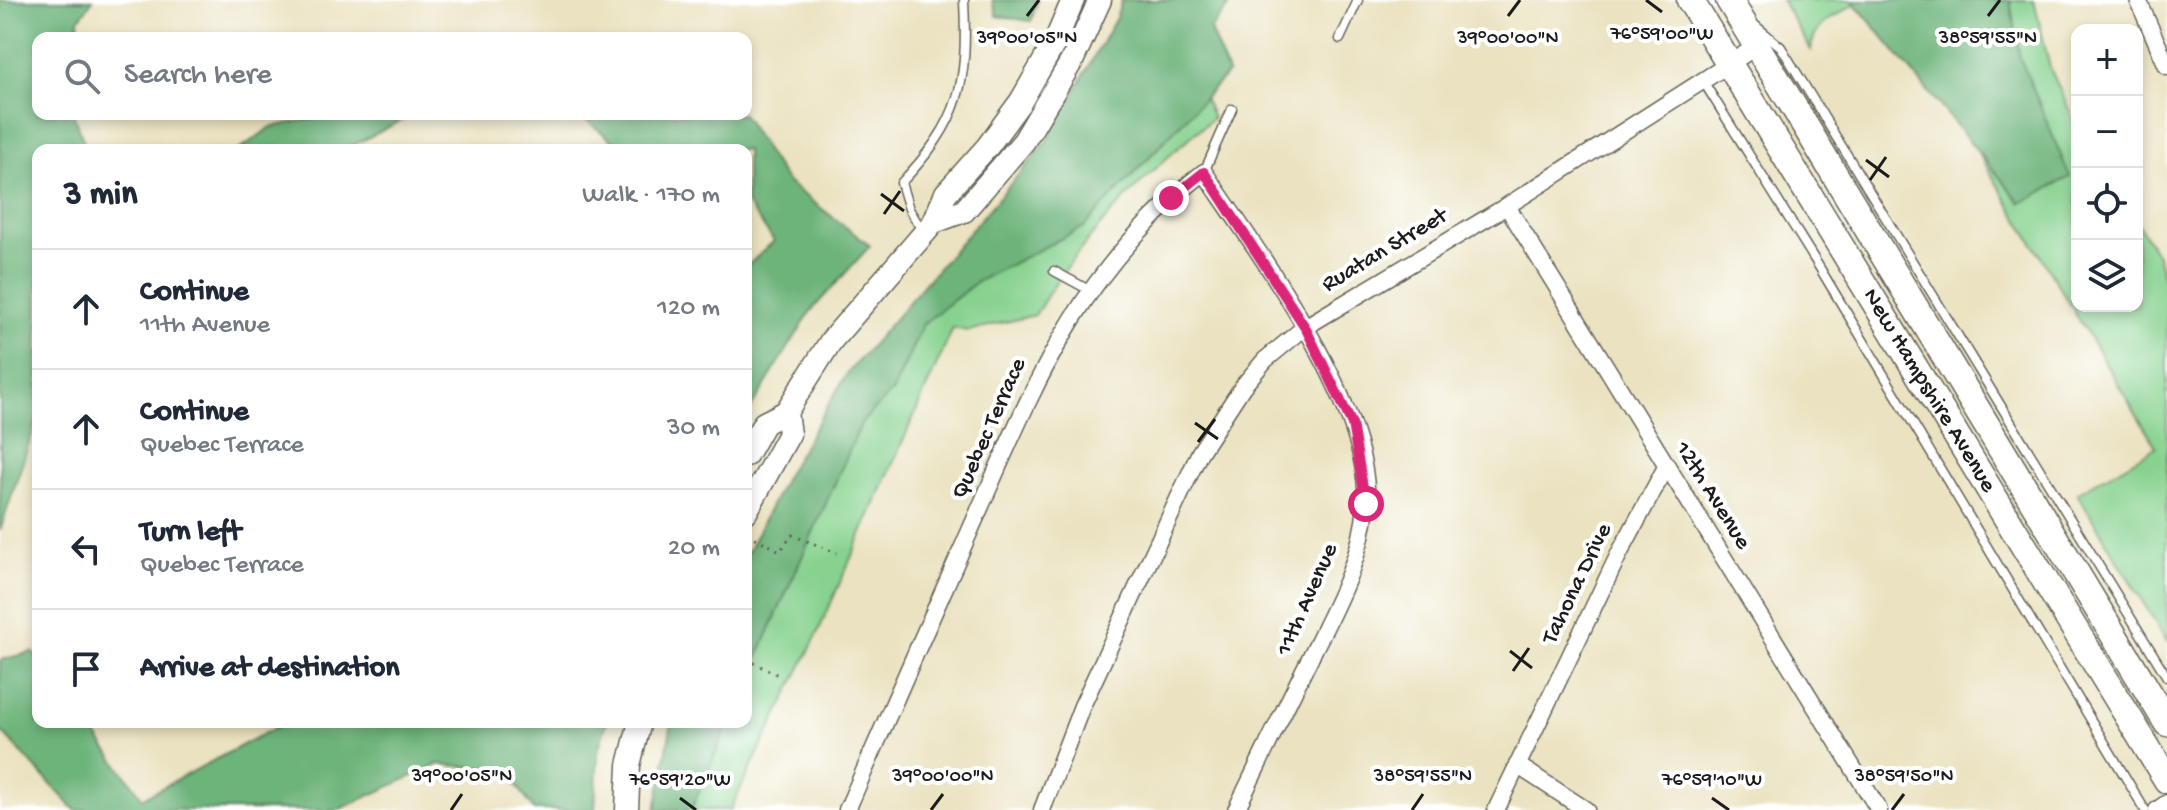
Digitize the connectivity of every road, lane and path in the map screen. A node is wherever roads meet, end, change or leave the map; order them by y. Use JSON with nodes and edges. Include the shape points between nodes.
{"nodes":[{"id":1,"x":964,"y":0,"type":"edge"},
{"id":2,"x":1073,"y":0,"type":"edge"},
{"id":3,"x":1100,"y":0,"type":"edge"},
{"id":4,"x":1358,"y":0,"type":"edge"},
{"id":5,"x":1690,"y":0,"type":"edge"},
{"id":6,"x":1731,"y":3,"type":"edge"},
{"id":7,"x":2140,"y":7,"type":"edge"},
{"id":8,"x":1340,"y":39,"type":"dead end"},
{"id":9,"x":1757,"y":46,"type":"junction"},
{"id":10,"x":1730,"y":63,"type":"junction"},
{"id":11,"x":2167,"y":66,"type":"edge"},
{"id":12,"x":1702,"y":80,"type":"junction"},
{"id":13,"x":1232,"y":109,"type":"dead end"},
{"id":14,"x":1204,"y":172,"type":"junction"},
{"id":15,"x":1507,"y":206,"type":"junction"},
{"id":16,"x":928,"y":227,"type":"junction"},
{"id":17,"x":1054,"y":271,"type":"dead end"},
{"id":18,"x":1089,"y":290,"type":"junction"},
{"id":19,"x":1305,"y":327,"type":"junction"},
{"id":20,"x":786,"y":412,"type":"junction"},
{"id":21,"x":752,"y":444,"type":"edge"},
{"id":22,"x":1666,"y":467,"type":"junction"},
{"id":23,"x":752,"y":512,"type":"edge"},
{"id":24,"x":752,"y":527,"type":"edge"},
{"id":25,"x":837,"y":553,"type":"dead end"},
{"id":26,"x":752,"y":662,"type":"edge"},
{"id":27,"x":780,"y":676,"type":"dead end"},
{"id":28,"x":2167,"y":677,"type":"edge"},
{"id":29,"x":2167,"y":723,"type":"edge"},
{"id":30,"x":638,"y":728,"type":"edge"},
{"id":31,"x":1517,"y":765,"type":"junction"},
{"id":32,"x":2167,"y":780,"type":"edge"},
{"id":33,"x":2167,"y":803,"type":"edge"},
{"id":34,"x":627,"y":810,"type":"edge"},
{"id":35,"x":847,"y":810,"type":"edge"},
{"id":36,"x":1042,"y":810,"type":"edge"},
{"id":37,"x":1236,"y":810,"type":"edge"},
{"id":38,"x":1496,"y":810,"type":"edge"},
{"id":39,"x":1586,"y":810,"type":"edge"},
{"id":40,"x":1879,"y":810,"type":"edge"},
{"id":41,"x":2145,"y":810,"type":"edge"},
{"id":42,"x":2157,"y":810,"type":"edge"}],
"edges":[{"from":1,"to":16,"type":"lane","via":[[964,79],[955,109],[901,183],[909,209]]},
{"from":2,"to":16,"type":"main road","via":[[1037,75],[988,146],[946,193]]},
{"from":3,"to":16,"type":"main road","via":[[1073,59],[1024,141],[964,211]]},
{"from":4,"to":8,"type":"lane"},
{"from":5,"to":10,"type":"main road","name":"New Hampshire Avenue"},
{"from":6,"to":9,"type":"main road","name":"New Hampshire Avenue"},
{"from":6,"to":28,"type":"lane","via":[[1781,47]]},
{"from":7,"to":11,"type":"street"},
{"from":9,"to":10,"type":"street","name":"Ruatan Street"},
{"from":9,"to":29,"type":"main road","name":"New Hampshire Avenue"},
{"from":10,"to":12,"type":"street","name":"Ruatan Street"},
{"from":10,"to":32,"type":"main road","name":"New Hampshire Avenue"},
{"from":12,"to":15,"type":"street","name":"Ruatan Street"},
{"from":12,"to":41,"type":"lane"},
{"from":13,"to":14,"type":"lane"},
{"from":14,"to":18,"type":"street","name":"Quebec Terrace","via":[[1171,198]]},
{"from":14,"to":19,"type":"street","name":"11th Avenue"},
{"from":15,"to":19,"type":"street","name":"Ruatan Street"},
{"from":15,"to":22,"type":"street","name":"12th Avenue"},
{"from":16,"to":20,"type":"main road","via":[[831,341]]},
{"from":17,"to":18,"type":"lane"},
{"from":18,"to":35,"type":"street","name":"Quebec Terrace","via":[[1042,368]]},
{"from":19,"to":36,"type":"street","name":"Ruatan Street","via":[[1243,386],[1200,452],[1082,706]]},
{"from":19,"to":37,"type":"street","name":"11th Avenue","via":[[1352,424],[1366,504],[1356,559]]},
{"from":20,"to":21,"type":"main road","via":[[764,423]]},
{"from":20,"to":23,"type":"main road","via":[[789,434]]},
{"from":22,"to":31,"type":"street","name":"Tahona Drive"},
{"from":22,"to":40,"type":"street","name":"12th Avenue"},
{"from":24,"to":25,"type":"path","via":[[780,551],[792,535]]},
{"from":26,"to":27,"type":"path"},
{"from":30,"to":34,"type":"main road","via":[[629,765]]},
{"from":31,"to":38,"type":"street","name":"Tahona Drive"},
{"from":31,"to":39,"type":"street"},
{"from":33,"to":42,"type":"street"}]}
